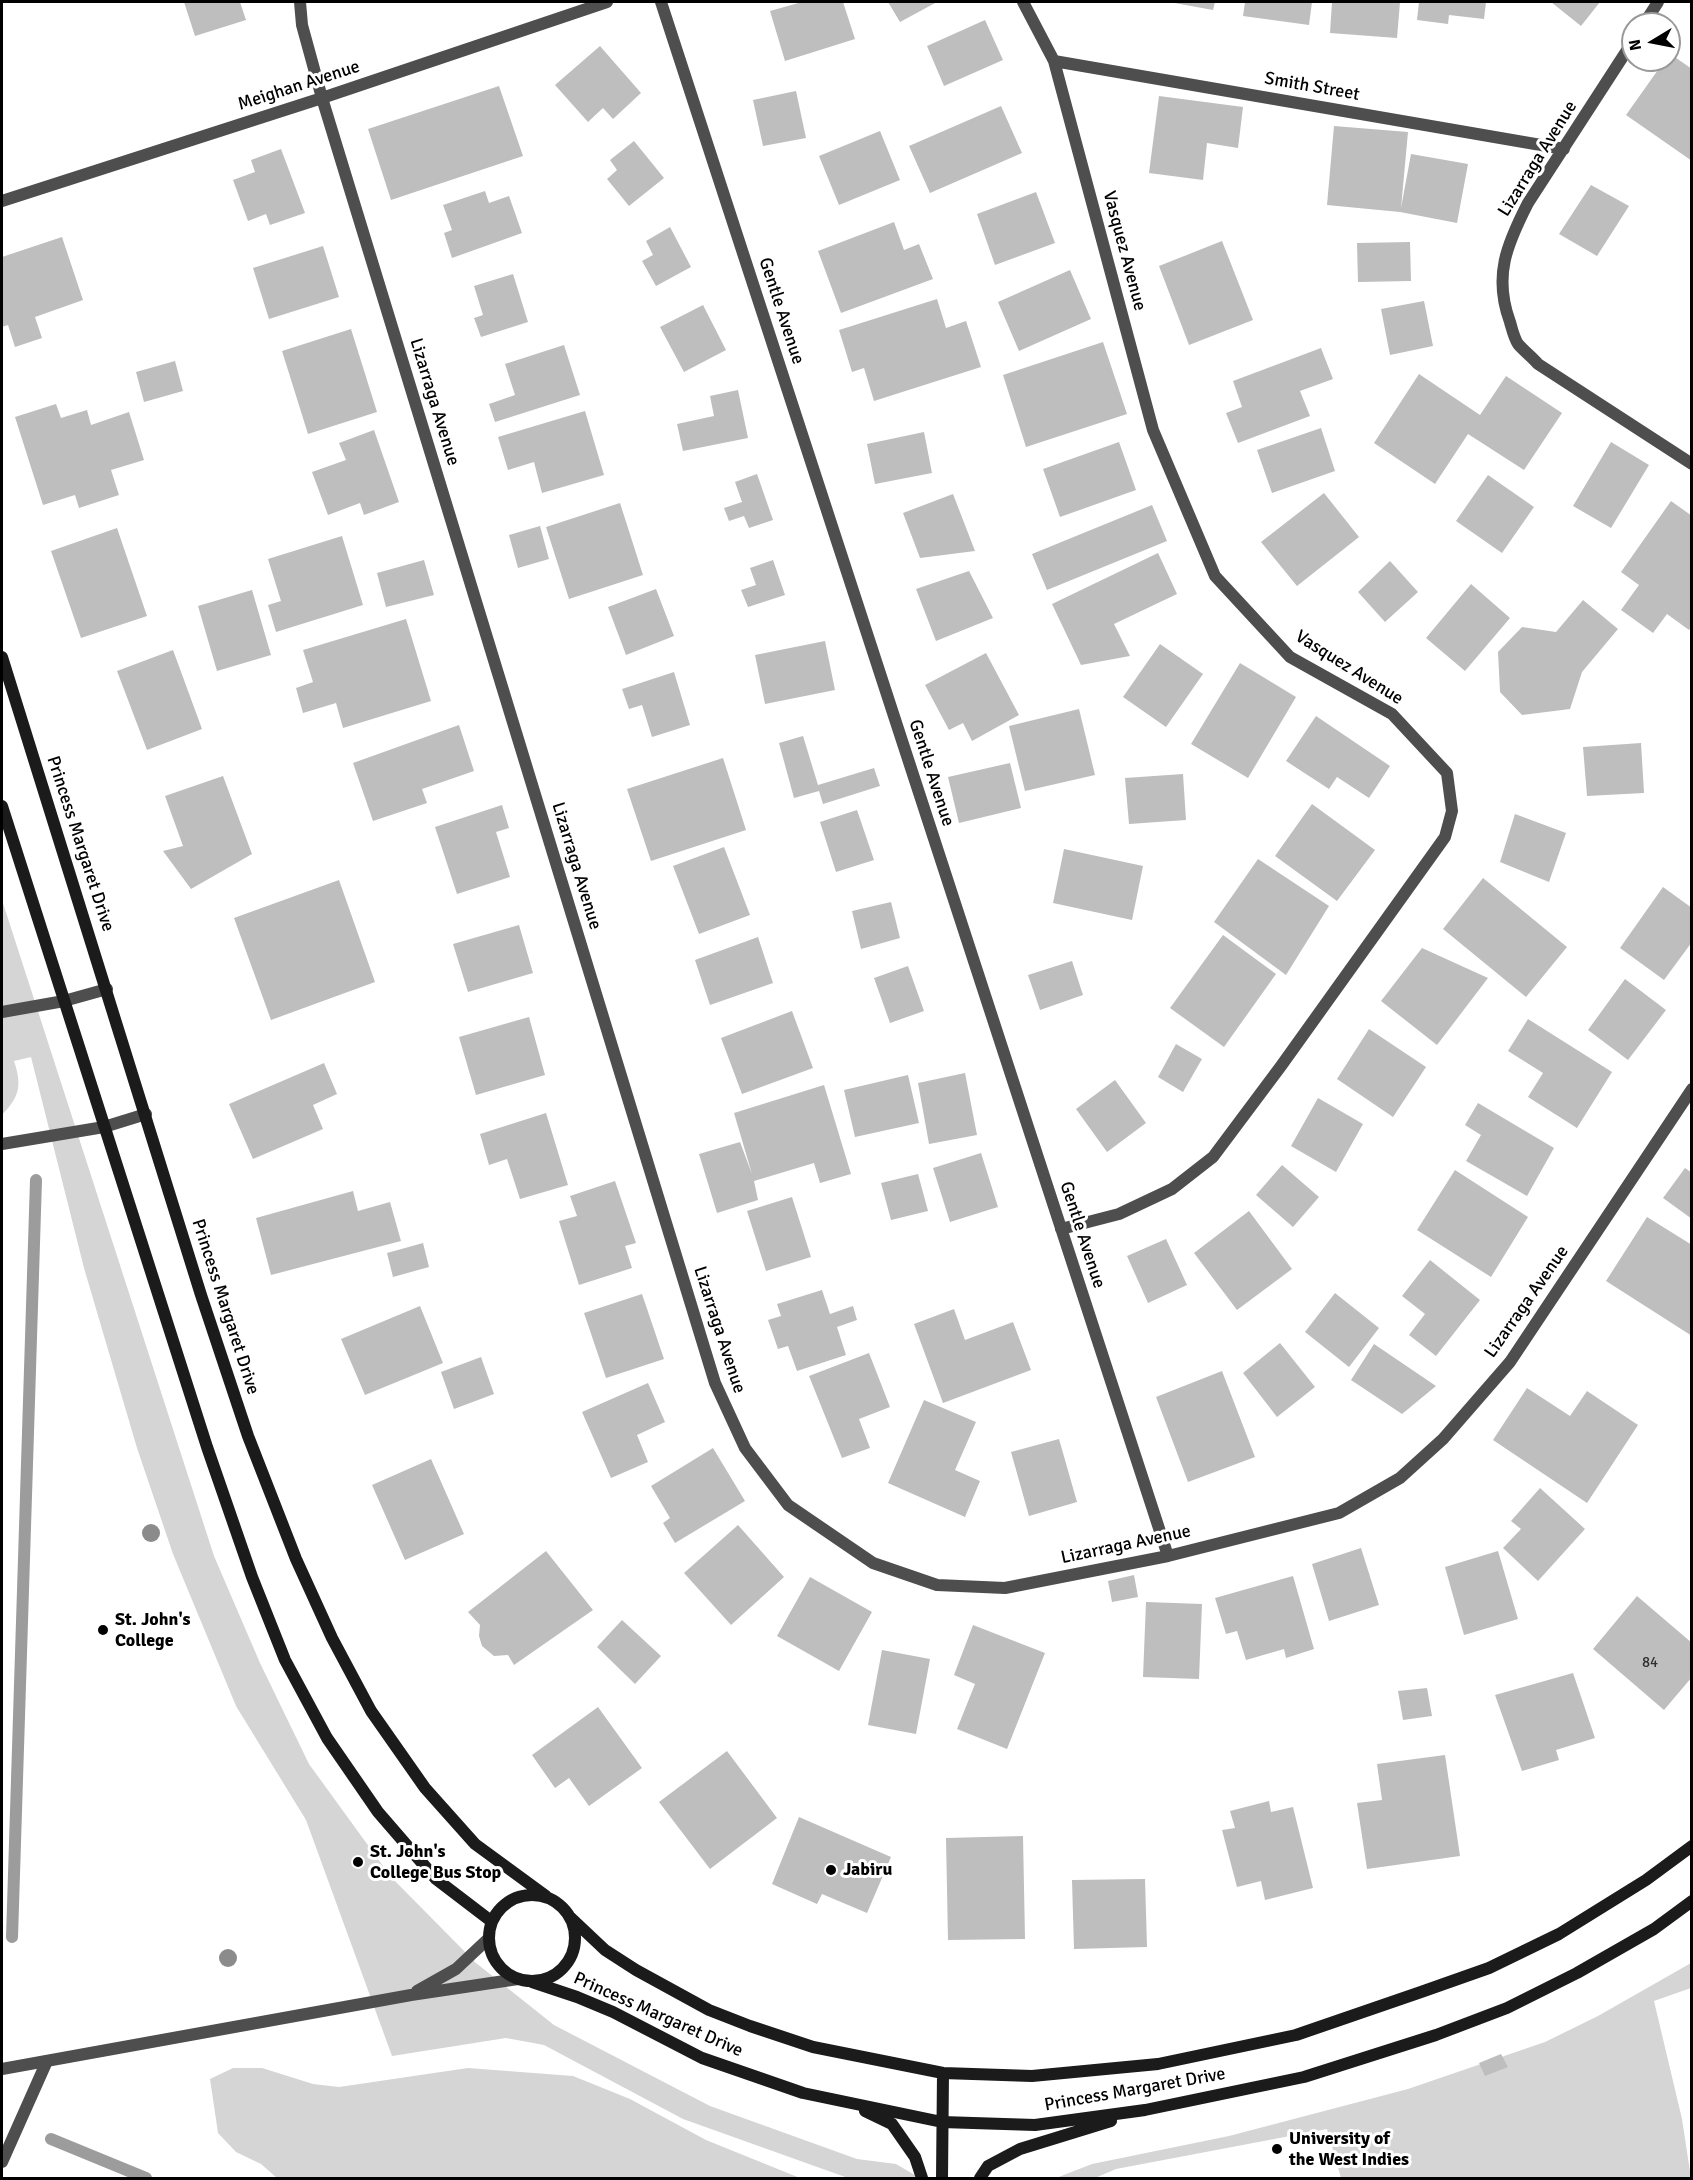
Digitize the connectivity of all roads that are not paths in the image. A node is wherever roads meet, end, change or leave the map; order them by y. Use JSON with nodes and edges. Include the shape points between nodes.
{"nodes":[{"id":1,"x":300,"y":2,"type":"edge"},
{"id":2,"x":607,"y":2,"type":"edge"},
{"id":3,"x":661,"y":2,"type":"edge"},
{"id":4,"x":1023,"y":2,"type":"edge"},
{"id":5,"x":1621,"y":59,"type":"edge"},
{"id":6,"x":1054,"y":61,"type":"junction"},
{"id":7,"x":322,"y":98,"type":"junction"},
{"id":8,"x":1564,"y":149,"type":"junction"},
{"id":9,"x":2,"y":201,"type":"edge"},
{"id":10,"x":1692,"y":464,"type":"edge"},
{"id":11,"x":2,"y":657,"type":"edge"},
{"id":12,"x":2,"y":806,"type":"edge"},
{"id":13,"x":107,"y":989,"type":"junction"},
{"id":14,"x":64,"y":1001,"type":"junction"},
{"id":15,"x":2,"y":1011,"type":"edge"},
{"id":16,"x":1692,"y":1089,"type":"edge"},
{"id":17,"x":146,"y":1114,"type":"junction"},
{"id":18,"x":104,"y":1127,"type":"junction"},
{"id":19,"x":2,"y":1144,"type":"edge"},
{"id":20,"x":1061,"y":1229,"type":"junction"},
{"id":21,"x":1168,"y":1556,"type":"junction"},
{"id":22,"x":1692,"y":1846,"type":"edge"},
{"id":23,"x":546,"y":1896,"type":"junction"},
{"id":24,"x":1692,"y":1901,"type":"edge"},
{"id":25,"x":570,"y":1917,"type":"junction"},
{"id":26,"x":491,"y":1921,"type":"junction"},
{"id":27,"x":489,"y":1938,"type":"junction"},
{"id":28,"x":518,"y":1979,"type":"junction"},
{"id":29,"x":532,"y":1982,"type":"junction"},
{"id":30,"x":411,"y":1995,"type":"junction"},
{"id":31,"x":47,"y":2061,"type":"junction"},
{"id":32,"x":2,"y":2069,"type":"edge"},
{"id":33,"x":943,"y":2073,"type":"junction"},
{"id":34,"x":848,"y":2103,"type":"junction"},
{"id":35,"x":1145,"y":2110,"type":"junction"},
{"id":36,"x":942,"y":2122,"type":"junction"},
{"id":37,"x":2,"y":2162,"type":"edge"},
{"id":38,"x":922,"y":2178,"type":"edge"},
{"id":39,"x":942,"y":2178,"type":"edge"},
{"id":40,"x":980,"y":2178,"type":"edge"}],
"edges":[{"from":1,"to":7,"type":"street","name":"Lizarraga Avenue","via":[[302,25]]},
{"from":2,"to":7,"type":"street","name":"Meighan Avenue"},
{"from":3,"to":20,"type":"street","name":"Gentle Avenue"},
{"from":4,"to":6,"type":"street","name":"Vasquez Avenue"},
{"from":5,"to":8,"type":"street","name":"Lizarraga Avenue"},
{"from":6,"to":8,"type":"street","name":"Smith Street"},
{"from":6,"to":20,"type":"street","name":"Vasquez Avenue","via":[[1154,430],[1215,576],[1290,657],[1392,714],[1447,773],[1452,811],[1445,837],[1213,1157],[1172,1189],[1119,1214]]},
{"from":7,"to":9,"type":"street","name":"Meighan Avenue"},
{"from":7,"to":21,"type":"street","name":"Lizarraga Avenue","via":[[715,1383],[746,1448],[788,1505],[873,1563],[937,1585],[1005,1588]]},
{"from":8,"to":10,"type":"street","name":"Lizarraga Avenue","via":[[1528,203],[1505,255],[1501,285],[1517,343],[1538,364]]},
{"from":11,"to":13,"type":"main road","name":"Princess Margaret Drive"},
{"from":12,"to":14,"type":"main road"},
{"from":13,"to":14,"type":"street"},
{"from":13,"to":17,"type":"main road","name":"Princess Margaret Drive"},
{"from":14,"to":15,"type":"street"},
{"from":14,"to":18,"type":"main road"},
{"from":16,"to":21,"type":"street","name":"Lizarraga Avenue","via":[[1510,1362],[1443,1439],[1400,1478],[1339,1513]]},
{"from":17,"to":18,"type":"street"},
{"from":17,"to":23,"type":"main road","name":"Princess Margaret Drive","via":[[248,1436],[332,1638],[371,1711],[426,1788],[475,1844]]},
{"from":18,"to":19,"type":"street"},
{"from":18,"to":26,"type":"main road","via":[[207,1447],[285,1660],[327,1738],[378,1812],[436,1879]]},
{"from":20,"to":21,"type":"street","name":"Gentle Avenue"},
{"from":22,"to":33,"type":"main road","name":"Princess Margaret Drive","via":[[1646,1880],[1550,1939],[1490,1968],[1296,2035],[1158,2064],[1032,2076]]},
{"from":23,"to":25,"type":"main road","via":[[560,1904]]},
{"from":23,"to":26,"type":"main road","via":[[533,1894],[508,1901]]},
{"from":24,"to":35,"type":"main road","name":"Princess Margaret Drive","via":[[1654,1929],[1508,2008],[1304,2077]]},
{"from":25,"to":29,"type":"main road","via":[[575,1946],[570,1960],[547,1979]]},
{"from":25,"to":33,"type":"main road","name":"Princess Margaret Drive","via":[[605,1950],[709,2010],[813,2047]]},
{"from":26,"to":27,"type":"main road"},
{"from":27,"to":28,"type":"main road","via":[[496,1963]]},
{"from":27,"to":30,"type":"street","via":[[456,1969]]},
{"from":28,"to":29,"type":"main road"},
{"from":28,"to":30,"type":"street"},
{"from":29,"to":34,"type":"main road","name":"Princess Margaret Drive","via":[[604,2008],[702,2058],[803,2093]]},
{"from":30,"to":31,"type":"street"},
{"from":31,"to":32,"type":"street"},
{"from":31,"to":37,"type":"street"},
{"from":33,"to":36,"type":"main road"},
{"from":34,"to":36,"type":"main road","name":"Princess Margaret Drive"},
{"from":34,"to":38,"type":"main road","via":[[892,2124],[915,2157]]},
{"from":35,"to":36,"type":"main road","name":"Princess Margaret Drive","via":[[1035,2125]]},
{"from":35,"to":40,"type":"main road","via":[[1020,2149],[988,2166]]},
{"from":36,"to":39,"type":"main road"}]}
